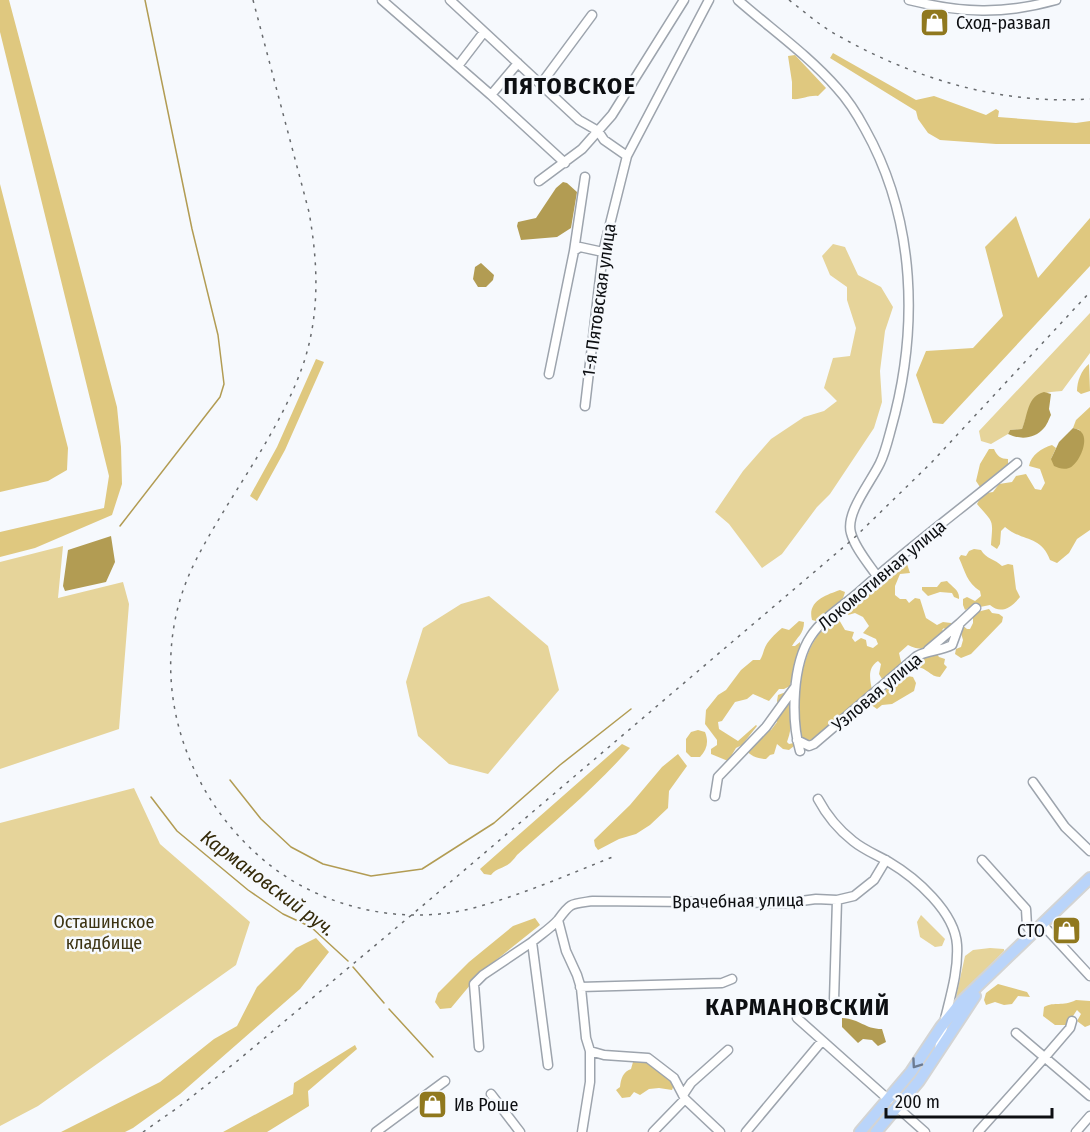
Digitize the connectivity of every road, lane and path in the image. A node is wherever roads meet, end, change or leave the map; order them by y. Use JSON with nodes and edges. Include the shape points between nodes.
{"nodes":[{"id":1,"x":382,"y":0,"type":"edge"},
{"id":2,"x":450,"y":0,"type":"edge"},
{"id":3,"x":684,"y":0,"type":"edge"},
{"id":4,"x":709,"y":0,"type":"edge"},
{"id":5,"x":738,"y":0,"type":"edge"},
{"id":6,"x":909,"y":0,"type":"edge"},
{"id":7,"x":1056,"y":0,"type":"edge"},
{"id":8,"x":592,"y":15,"type":"dead end"},
{"id":9,"x":484,"y":32,"type":"junction"},
{"id":10,"x":518,"y":63,"type":"junction"},
{"id":11,"x":458,"y":66,"type":"junction"},
{"id":12,"x":541,"y":84,"type":"junction"},
{"id":13,"x":491,"y":95,"type":"junction"},
{"id":14,"x":598,"y":131,"type":"junction"},
{"id":15,"x":627,"y":156,"type":"junction"},
{"id":16,"x":565,"y":163,"type":"junction"},
{"id":17,"x":585,"y":177,"type":"dead end"},
{"id":18,"x":539,"y":182,"type":"dead end"},
{"id":19,"x":574,"y":251,"type":"junction"},
{"id":20,"x":603,"y":252,"type":"junction"},
{"id":21,"x":549,"y":374,"type":"dead end"},
{"id":22,"x":585,"y":406,"type":"dead end"},
{"id":23,"x":1017,"y":463,"type":"dead end"},
{"id":24,"x":877,"y":576,"type":"junction"},
{"id":25,"x":976,"y":608,"type":"dead end"},
{"id":26,"x":796,"y":686,"type":"junction"},
{"id":27,"x":797,"y":740,"type":"junction"},
{"id":28,"x":800,"y":751,"type":"dead end"},
{"id":29,"x":1033,"y":782,"type":"dead end"},
{"id":30,"x":715,"y":796,"type":"dead end"},
{"id":31,"x":818,"y":799,"type":"dead end"},
{"id":32,"x":1090,"y":851,"type":"edge"},
{"id":33,"x":886,"y":860,"type":"junction"},
{"id":34,"x":982,"y":860,"type":"dead end"},
{"id":35,"x":1090,"y":878,"type":"edge"},
{"id":36,"x":837,"y":900,"type":"junction"},
{"id":37,"x":558,"y":920,"type":"junction"},
{"id":38,"x":1042,"y":924,"type":"junction"},
{"id":39,"x":1032,"y":934,"type":"junction"},
{"id":40,"x":532,"y":942,"type":"junction"},
{"id":41,"x":991,"y":974,"type":"junction"},
{"id":42,"x":1090,"y":976,"type":"edge"},
{"id":43,"x":732,"y":979,"type":"dead end"},
{"id":44,"x":580,"y":987,"type":"junction"},
{"id":45,"x":834,"y":1000,"type":"dead end"},
{"id":46,"x":797,"y":1018,"type":"dead end"},
{"id":47,"x":1072,"y":1021,"type":"dead end"},
{"id":48,"x":941,"y":1027,"type":"junction"},
{"id":49,"x":1016,"y":1033,"type":"dead end"},
{"id":50,"x":822,"y":1041,"type":"junction"},
{"id":51,"x":479,"y":1047,"type":"dead end"},
{"id":52,"x":728,"y":1050,"type":"dead end"},
{"id":53,"x":590,"y":1051,"type":"junction"},
{"id":54,"x":939,"y":1052,"type":"junction"},
{"id":55,"x":1045,"y":1057,"type":"junction"},
{"id":56,"x":548,"y":1065,"type":"dead end"},
{"id":57,"x":445,"y":1081,"type":"dead end"},
{"id":58,"x":490,"y":1094,"type":"dead end"},
{"id":59,"x":1090,"y":1096,"type":"edge"},
{"id":60,"x":684,"y":1097,"type":"junction"},
{"id":61,"x":889,"y":1100,"type":"junction"},
{"id":62,"x":898,"y":1108,"type":"junction"},
{"id":63,"x":1090,"y":1116,"type":"edge"},
{"id":64,"x":376,"y":1132,"type":"edge"},
{"id":65,"x":520,"y":1132,"type":"edge"},
{"id":66,"x":582,"y":1132,"type":"edge"},
{"id":67,"x":652,"y":1132,"type":"edge"},
{"id":68,"x":720,"y":1132,"type":"edge"},
{"id":69,"x":746,"y":1132,"type":"edge"},
{"id":70,"x":860,"y":1132,"type":"edge"},
{"id":71,"x":876,"y":1132,"type":"edge"},
{"id":72,"x":925,"y":1132,"type":"edge"},
{"id":73,"x":978,"y":1132,"type":"edge"},
{"id":74,"x":1076,"y":1132,"type":"edge"}],
"edges":[{"from":1,"to":11,"type":"street"},
{"from":2,"to":9,"type":"street"},
{"from":3,"to":14,"type":"street","via":[[635,81]]},
{"from":4,"to":15,"type":"street","name":"1-я Пятовская улица"},
{"from":5,"to":24,"type":"street","via":[[837,87],[853,107],[877,151],[903,235],[909,288],[906,367],[880,462],[849,526]]},
{"from":6,"to":7,"type":"street","via":[[955,10],[995,12]]},
{"from":8,"to":12,"type":"street"},
{"from":9,"to":10,"type":"street"},
{"from":9,"to":11,"type":"street"},
{"from":10,"to":12,"type":"street"},
{"from":10,"to":13,"type":"street"},
{"from":11,"to":13,"type":"street"},
{"from":12,"to":14,"type":"street","via":[[579,120]]},
{"from":13,"to":16,"type":"street"},
{"from":14,"to":15,"type":"street"},
{"from":14,"to":16,"type":"street"},
{"from":15,"to":20,"type":"street","name":"1-я Пятовская улица"},
{"from":16,"to":18,"type":"street"},
{"from":17,"to":19,"type":"street"},
{"from":19,"to":20,"type":"street","via":[[580,247]]},
{"from":19,"to":21,"type":"street"},
{"from":20,"to":22,"type":"street","name":"1-я Пятовская улица"},
{"from":23,"to":24,"type":"street","name":"Локомотивная улица"},
{"from":24,"to":26,"type":"street","name":"Локомотивная улица","via":[[811,635]]},
{"from":25,"to":27,"type":"street","name":"Узловая улица","via":[[960,623],[952,645],[917,656],[814,744],[809,746]]},
{"from":26,"to":27,"type":"street","name":"Локомотивная улица"},
{"from":26,"to":30,"type":"street","via":[[766,727],[718,777]]},
{"from":27,"to":28,"type":"street","name":"Локомотивная улица"},
{"from":29,"to":32,"type":"street","via":[[1065,827]]},
{"from":31,"to":33,"type":"street","via":[[824,812],[851,840]]},
{"from":33,"to":36,"type":"street","name":"Врачебная улица","via":[[874,880],[854,896]]},
{"from":33,"to":48,"type":"street","via":[[925,890],[954,930],[957,944],[952,993]]},
{"from":34,"to":39,"type":"street","via":[[1026,909],[1027,927]]},
{"from":35,"to":38,"type":"main road"},
{"from":36,"to":37,"type":"street","name":"Врачебная улица","via":[[593,901],[566,907]]},
{"from":36,"to":45,"type":"street"},
{"from":37,"to":40,"type":"street"},
{"from":37,"to":44,"type":"street"},
{"from":38,"to":39,"type":"main road"},
{"from":38,"to":42,"type":"street"},
{"from":39,"to":41,"type":"main road"},
{"from":40,"to":51,"type":"street","via":[[474,984]]},
{"from":40,"to":56,"type":"street"},
{"from":41,"to":48,"type":"main road"},
{"from":41,"to":54,"type":"main road"},
{"from":43,"to":44,"type":"street","via":[[722,983]]},
{"from":44,"to":53,"type":"street"},
{"from":46,"to":50,"type":"street"},
{"from":47,"to":55,"type":"street"},
{"from":48,"to":54,"type":"street"},
{"from":48,"to":61,"type":"main road","one_way":true},
{"from":49,"to":55,"type":"street"},
{"from":50,"to":61,"type":"street"},
{"from":50,"to":69,"type":"street"},
{"from":52,"to":60,"type":"street","via":[[691,1083]]},
{"from":53,"to":60,"type":"street","via":[[648,1058],[669,1073]]},
{"from":53,"to":66,"type":"street","via":[[590,1082]]},
{"from":54,"to":62,"type":"main road"},
{"from":55,"to":59,"type":"street"},
{"from":55,"to":73,"type":"street"},
{"from":57,"to":64,"type":"street"},
{"from":58,"to":65,"type":"street"},
{"from":60,"to":67,"type":"street"},
{"from":60,"to":68,"type":"street"},
{"from":61,"to":62,"type":"main road"},
{"from":61,"to":70,"type":"main road"},
{"from":62,"to":71,"type":"main road"},
{"from":62,"to":72,"type":"street"},
{"from":63,"to":74,"type":"street"}]}
